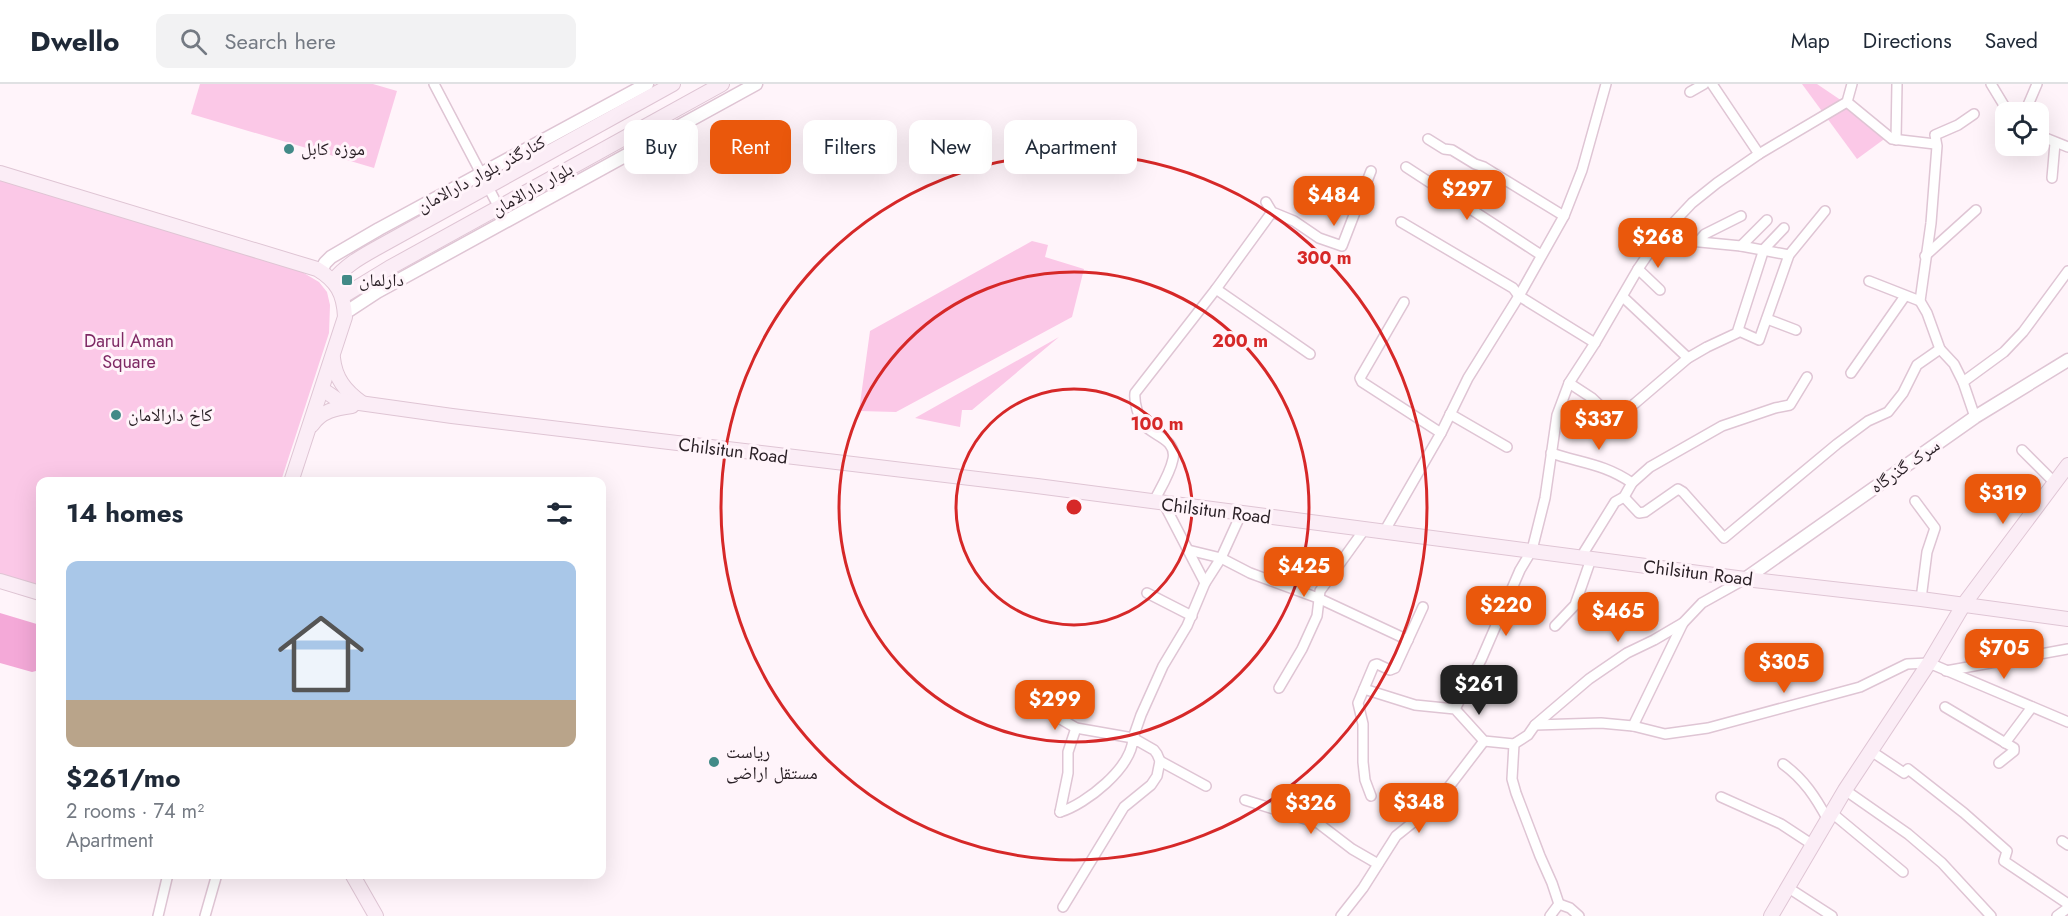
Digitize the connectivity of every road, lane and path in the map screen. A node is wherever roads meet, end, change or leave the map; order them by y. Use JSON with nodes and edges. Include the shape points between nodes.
{"nodes":[{"id":1,"x":434,"y":84,"type":"edge"},
{"id":2,"x":648,"y":84,"type":"edge"},
{"id":3,"x":673,"y":84,"type":"edge"},
{"id":4,"x":722,"y":84,"type":"edge"},
{"id":5,"x":756,"y":84,"type":"edge"},
{"id":6,"x":1606,"y":84,"type":"edge"},
{"id":7,"x":1704,"y":84,"type":"edge"},
{"id":8,"x":1712,"y":84,"type":"edge"},
{"id":9,"x":1852,"y":84,"type":"edge"},
{"id":10,"x":1897,"y":84,"type":"edge"},
{"id":11,"x":1991,"y":84,"type":"edge"},
{"id":12,"x":2037,"y":84,"type":"edge"},
{"id":13,"x":1690,"y":92,"type":"dead end"},
{"id":14,"x":1847,"y":102,"type":"junction"},
{"id":15,"x":2002,"y":102,"type":"edge"},
{"id":16,"x":2029,"y":102,"type":"edge"},
{"id":17,"x":1974,"y":114,"type":"dead end"},
{"id":18,"x":1428,"y":139,"type":"dead end"},
{"id":19,"x":1896,"y":140,"type":"junction"},
{"id":20,"x":2049,"y":140,"type":"edge"},
{"id":21,"x":2055,"y":143,"type":"junction"},
{"id":22,"x":1935,"y":144,"type":"junction"},
{"id":23,"x":2068,"y":147,"type":"edge"},
{"id":24,"x":1759,"y":154,"type":"junction"},
{"id":25,"x":1406,"y":167,"type":"dead end"},
{"id":26,"x":1371,"y":171,"type":"dead end"},
{"id":27,"x":0,"y":173,"type":"edge"},
{"id":28,"x":481,"y":174,"type":"junction"},
{"id":29,"x":2052,"y":178,"type":"dead end"},
{"id":30,"x":489,"y":187,"type":"junction"},
{"id":31,"x":1266,"y":202,"type":"dead end"},
{"id":32,"x":499,"y":207,"type":"junction"},
{"id":33,"x":1976,"y":210,"type":"dead end"},
{"id":34,"x":1825,"y":211,"type":"dead end"},
{"id":35,"x":1272,"y":212,"type":"junction"},
{"id":36,"x":1564,"y":216,"type":"junction"},
{"id":37,"x":1741,"y":216,"type":"dead end"},
{"id":38,"x":1767,"y":220,"type":"dead end"},
{"id":39,"x":506,"y":221,"type":"junction"},
{"id":40,"x":1401,"y":222,"type":"dead end"},
{"id":41,"x":1784,"y":228,"type":"dead end"},
{"id":42,"x":1659,"y":238,"type":"junction"},
{"id":43,"x":1698,"y":241,"type":"junction"},
{"id":44,"x":1741,"y":246,"type":"junction"},
{"id":45,"x":1764,"y":249,"type":"junction"},
{"id":46,"x":1541,"y":255,"type":"junction"},
{"id":47,"x":1789,"y":255,"type":"junction"},
{"id":48,"x":1925,"y":256,"type":"junction"},
{"id":49,"x":1638,"y":270,"type":"junction"},
{"id":50,"x":321,"y":272,"type":"junction"},
{"id":51,"x":2068,"y":272,"type":"edge"},
{"id":52,"x":333,"y":281,"type":"junction"},
{"id":53,"x":1869,"y":281,"type":"dead end"},
{"id":54,"x":1216,"y":289,"type":"junction"},
{"id":55,"x":1660,"y":290,"type":"dead end"},
{"id":56,"x":343,"y":296,"type":"junction"},
{"id":57,"x":1519,"y":296,"type":"junction"},
{"id":58,"x":1905,"y":296,"type":"junction"},
{"id":59,"x":1623,"y":297,"type":"junction"},
{"id":60,"x":1920,"y":301,"type":"junction"},
{"id":61,"x":1404,"y":302,"type":"dead end"},
{"id":62,"x":345,"y":313,"type":"junction"},
{"id":63,"x":1767,"y":319,"type":"junction"},
{"id":64,"x":1796,"y":330,"type":"dead end"},
{"id":65,"x":1739,"y":331,"type":"junction"},
{"id":66,"x":1595,"y":343,"type":"junction"},
{"id":67,"x":1940,"y":349,"type":"junction"},
{"id":68,"x":1310,"y":354,"type":"dead end"},
{"id":69,"x":333,"y":356,"type":"junction"},
{"id":70,"x":1688,"y":358,"type":"junction"},
{"id":71,"x":2068,"y":360,"type":"edge"},
{"id":72,"x":1851,"y":373,"type":"dead end"},
{"id":73,"x":1807,"y":377,"type":"dead end"},
{"id":74,"x":1569,"y":382,"type":"junction"},
{"id":75,"x":1963,"y":382,"type":"junction"},
{"id":76,"x":322,"y":389,"type":"junction"},
{"id":77,"x":363,"y":404,"type":"junction"},
{"id":78,"x":1450,"y":414,"type":"junction"},
{"id":79,"x":1975,"y":417,"type":"junction"},
{"id":80,"x":1441,"y":433,"type":"junction"},
{"id":81,"x":305,"y":438,"type":"junction"},
{"id":82,"x":1507,"y":447,"type":"dead end"},
{"id":83,"x":2022,"y":450,"type":"dead end"},
{"id":84,"x":1551,"y":453,"type":"junction"},
{"id":85,"x":2068,"y":465,"type":"edge"},
{"id":86,"x":293,"y":477,"type":"edge"},
{"id":87,"x":2054,"y":482,"type":"junction"},
{"id":88,"x":1632,"y":483,"type":"junction"},
{"id":89,"x":1624,"y":497,"type":"junction"},
{"id":90,"x":1915,"y":501,"type":"dead end"},
{"id":91,"x":1158,"y":503,"type":"junction"},
{"id":92,"x":1241,"y":514,"type":"junction"},
{"id":93,"x":1364,"y":530,"type":"junction"},
{"id":94,"x":1384,"y":532,"type":"junction"},
{"id":95,"x":1188,"y":550,"type":"junction"},
{"id":96,"x":1532,"y":550,"type":"junction"},
{"id":97,"x":1221,"y":558,"type":"junction"},
{"id":98,"x":1586,"y":558,"type":"junction"},
{"id":99,"x":1745,"y":579,"type":"junction"},
{"id":100,"x":0,"y":581,"type":"edge"},
{"id":101,"x":1205,"y":583,"type":"junction"},
{"id":102,"x":36,"y":592,"type":"edge"},
{"id":103,"x":1148,"y":593,"type":"dead end"},
{"id":104,"x":1318,"y":598,"type":"junction"},
{"id":105,"x":1921,"y":599,"type":"junction"},
{"id":106,"x":1964,"y":604,"type":"junction"},
{"id":107,"x":1423,"y":607,"type":"dead end"},
{"id":108,"x":1192,"y":616,"type":"junction"},
{"id":109,"x":2068,"y":619,"type":"edge"},
{"id":110,"x":1683,"y":623,"type":"junction"},
{"id":111,"x":1555,"y":626,"type":"dead end"},
{"id":112,"x":1407,"y":640,"type":"junction"},
{"id":113,"x":2068,"y":649,"type":"edge"},
{"id":114,"x":1929,"y":663,"type":"junction"},
{"id":115,"x":1946,"y":671,"type":"junction"},
{"id":116,"x":1279,"y":688,"type":"dead end"},
{"id":117,"x":1364,"y":689,"type":"junction"},
{"id":118,"x":2032,"y":706,"type":"junction"},
{"id":119,"x":1945,"y":707,"type":"dead end"},
{"id":120,"x":1455,"y":709,"type":"junction"},
{"id":121,"x":1047,"y":711,"type":"dead end"},
{"id":122,"x":2068,"y":722,"type":"edge"},
{"id":123,"x":1535,"y":725,"type":"junction"},
{"id":124,"x":1633,"y":726,"type":"junction"},
{"id":125,"x":1076,"y":728,"type":"junction"},
{"id":126,"x":1133,"y":738,"type":"junction"},
{"id":127,"x":1484,"y":741,"type":"junction"},
{"id":128,"x":2005,"y":743,"type":"junction"},
{"id":129,"x":1514,"y":744,"type":"junction"},
{"id":130,"x":1871,"y":751,"type":"junction"},
{"id":131,"x":1160,"y":761,"type":"junction"},
{"id":132,"x":1783,"y":764,"type":"dead end"},
{"id":133,"x":1999,"y":764,"type":"dead end"},
{"id":134,"x":1206,"y":786,"type":"dead end"},
{"id":135,"x":1845,"y":790,"type":"junction"},
{"id":136,"x":1371,"y":795,"type":"dead end"},
{"id":137,"x":1720,"y":797,"type":"dead end"},
{"id":138,"x":1245,"y":800,"type":"dead end"},
{"id":139,"x":1830,"y":816,"type":"junction"},
{"id":140,"x":1813,"y":845,"type":"junction"},
{"id":141,"x":1378,"y":864,"type":"junction"},
{"id":142,"x":1903,"y":872,"type":"dead end"},
{"id":143,"x":167,"y":879,"type":"edge"},
{"id":144,"x":216,"y":879,"type":"edge"},
{"id":145,"x":355,"y":879,"type":"edge"},
{"id":146,"x":1787,"y":887,"type":"junction"},
{"id":147,"x":1559,"y":904,"type":"junction"},
{"id":148,"x":2068,"y":906,"type":"edge"},
{"id":149,"x":1063,"y":907,"type":"dead end"},
{"id":150,"x":158,"y":916,"type":"edge"},
{"id":151,"x":205,"y":916,"type":"edge"},
{"id":152,"x":376,"y":916,"type":"edge"},
{"id":153,"x":1341,"y":916,"type":"edge"},
{"id":154,"x":1549,"y":916,"type":"edge"},
{"id":155,"x":1579,"y":916,"type":"edge"},
{"id":156,"x":1771,"y":916,"type":"edge"},
{"id":157,"x":1832,"y":916,"type":"edge"},
{"id":158,"x":1991,"y":916,"type":"edge"},
{"id":159,"x":2057,"y":916,"type":"edge"}],
"edges":[{"from":1,"to":28,"type":"street"},
{"from":2,"to":28,"type":"street","name":"کنارگذر بلوار دارالامان"},
{"from":3,"to":30,"type":"main road","name":"بلوار دارالامان"},
{"from":4,"to":32,"type":"main road","name":"بلوار دارالامان"},
{"from":5,"to":39,"type":"street"},
{"from":6,"to":36,"type":"street","via":[[1582,170]]},
{"from":7,"to":13,"type":"street"},
{"from":8,"to":24,"type":"street"},
{"from":9,"to":14,"type":"street"},
{"from":10,"to":19,"type":"street"},
{"from":11,"to":15,"type":"street"},
{"from":12,"to":16,"type":"street"},
{"from":14,"to":19,"type":"street"},
{"from":14,"to":24,"type":"street"},
{"from":17,"to":22,"type":"street","via":[[1936,134]]},
{"from":18,"to":36,"type":"street","via":[[1484,166]]},
{"from":19,"to":22,"type":"street"},
{"from":20,"to":21,"type":"street"},
{"from":21,"to":23,"type":"street"},
{"from":21,"to":29,"type":"street"},
{"from":22,"to":48,"type":"street","via":[[1931,223]]},
{"from":24,"to":42,"type":"street","via":[[1692,203]]},
{"from":25,"to":46,"type":"street"},
{"from":26,"to":35,"type":"street","via":[[1342,246]]},
{"from":27,"to":50,"type":"main road"},
{"from":28,"to":30,"type":"street"},
{"from":28,"to":50,"type":"street","name":"کنارگذر بلوار دارالامان","via":[[349,246],[325,263]]},
{"from":30,"to":32,"type":"street"},
{"from":30,"to":52,"type":"main road","name":"بلوار دارالامان","via":[[351,262]]},
{"from":31,"to":35,"type":"street"},
{"from":32,"to":39,"type":"street"},
{"from":32,"to":56,"type":"main road","name":"بلوار دارالامان"},
{"from":33,"to":48,"type":"street"},
{"from":34,"to":47,"type":"street"},
{"from":35,"to":54,"type":"street"},
{"from":36,"to":46,"type":"street"},
{"from":37,"to":43,"type":"street"},
{"from":38,"to":44,"type":"street"},
{"from":39,"to":62,"type":"street"},
{"from":40,"to":57,"type":"street","via":[[1513,288]]},
{"from":41,"to":45,"type":"street"},
{"from":42,"to":43,"type":"street"},
{"from":42,"to":49,"type":"street"},
{"from":43,"to":44,"type":"street"},
{"from":44,"to":45,"type":"street"},
{"from":45,"to":47,"type":"street"},
{"from":45,"to":65,"type":"street"},
{"from":46,"to":57,"type":"street"},
{"from":47,"to":63,"type":"street"},
{"from":48,"to":60,"type":"street"},
{"from":49,"to":55,"type":"street"},
{"from":49,"to":59,"type":"street"},
{"from":50,"to":52,"type":"main road"},
{"from":51,"to":75,"type":"street","via":[[2004,352]]},
{"from":52,"to":56,"type":"main road"},
{"from":53,"to":58,"type":"street"},
{"from":54,"to":68,"type":"street"},
{"from":54,"to":91,"type":"street","via":[[1135,393],[1143,425],[1169,442],[1174,456]]},
{"from":56,"to":62,"type":"main road"},
{"from":57,"to":66,"type":"street"},
{"from":57,"to":78,"type":"street"},
{"from":58,"to":60,"type":"street"},
{"from":58,"to":72,"type":"street"},
{"from":59,"to":66,"type":"street"},
{"from":59,"to":70,"type":"street"},
{"from":60,"to":67,"type":"street"},
{"from":61,"to":80,"type":"street","via":[[1360,378]]},
{"from":62,"to":69,"type":"main road"},
{"from":63,"to":64,"type":"street"},
{"from":63,"to":65,"type":"street","via":[[1759,340]]},
{"from":65,"to":70,"type":"street"},
{"from":66,"to":74,"type":"street"},
{"from":67,"to":75,"type":"street"},
{"from":67,"to":89,"type":"street","via":[[1917,365],[1888,412],[1868,421],[1837,444],[1724,538],[1678,489],[1639,513]]},
{"from":69,"to":76,"type":"main road"},
{"from":69,"to":77,"type":"main road","via":[[338,379]]},
{"from":70,"to":74,"type":"street","via":[[1626,411],[1611,415]]},
{"from":71,"to":79,"type":"street","name":"سرک گذرگاه"},
{"from":73,"to":88,"type":"street","via":[[1790,405],[1722,426],[1650,467]]},
{"from":74,"to":84,"type":"street","via":[[1557,415]]},
{"from":75,"to":79,"type":"street"},
{"from":76,"to":77,"type":"main road","via":[[338,400]]},
{"from":76,"to":81,"type":"main road"},
{"from":77,"to":81,"type":"main road","via":[[322,414]]},
{"from":77,"to":91,"type":"main road","name":"Chilsitun Road"},
{"from":78,"to":80,"type":"street"},
{"from":78,"to":82,"type":"street"},
{"from":79,"to":99,"type":"street","name":"سرک گذرگاه"},
{"from":80,"to":94,"type":"street"},
{"from":81,"to":86,"type":"main road"},
{"from":83,"to":87,"type":"street"},
{"from":84,"to":88,"type":"street","via":[[1587,461]]},
{"from":84,"to":96,"type":"street"},
{"from":85,"to":87,"type":"main road"},
{"from":87,"to":106,"type":"main road"},
{"from":88,"to":89,"type":"street"},
{"from":89,"to":98,"type":"street","via":[[1615,502]]},
{"from":90,"to":105,"type":"street","via":[[1935,528],[1927,552]]},
{"from":91,"to":92,"type":"main road","name":"Chilsitun Road"},
{"from":91,"to":95,"type":"street"},
{"from":92,"to":93,"type":"main road","name":"Chilsitun Road"},
{"from":92,"to":97,"type":"street"},
{"from":93,"to":94,"type":"main road","name":"Chilsitun Road"},
{"from":93,"to":104,"type":"street"},
{"from":94,"to":96,"type":"main road","name":"Chilsitun Road"},
{"from":95,"to":97,"type":"street"},
{"from":95,"to":101,"type":"street"},
{"from":96,"to":98,"type":"main road","name":"Chilsitun Road"},
{"from":96,"to":120,"type":"street"},
{"from":97,"to":101,"type":"street"},
{"from":97,"to":104,"type":"street"},
{"from":98,"to":99,"type":"main road","name":"Chilsitun Road"},
{"from":98,"to":111,"type":"street","via":[[1575,605]]},
{"from":99,"to":105,"type":"main road","name":"Chilsitun Road"},
{"from":99,"to":110,"type":"street","via":[[1702,603]]},
{"from":100,"to":102,"type":"main road"},
{"from":101,"to":108,"type":"street"},
{"from":103,"to":108,"type":"street"},
{"from":104,"to":112,"type":"street"},
{"from":104,"to":116,"type":"street","via":[[1317,616]]},
{"from":105,"to":106,"type":"main road","name":"Chilsitun Road"},
{"from":106,"to":109,"type":"main road","name":"Chilsitun Road"},
{"from":106,"to":114,"type":"main road"},
{"from":107,"to":112,"type":"street"},
{"from":108,"to":126,"type":"street","via":[[1163,666]]},
{"from":110,"to":123,"type":"street","via":[[1626,653]]},
{"from":110,"to":124,"type":"street"},
{"from":112,"to":117,"type":"street","via":[[1395,668],[1374,665]]},
{"from":113,"to":115,"type":"street"},
{"from":114,"to":115,"type":"street"},
{"from":114,"to":124,"type":"street","via":[[1907,664],[1860,687],[1708,729],[1665,734]]},
{"from":114,"to":130,"type":"main road"},
{"from":115,"to":118,"type":"street"},
{"from":117,"to":120,"type":"street","via":[[1415,705]]},
{"from":117,"to":136,"type":"street","via":[[1358,703],[1363,724],[1365,780]]},
{"from":118,"to":122,"type":"street"},
{"from":118,"to":128,"type":"street"},
{"from":119,"to":128,"type":"street"},
{"from":120,"to":127,"type":"street"},
{"from":121,"to":125,"type":"street"},
{"from":123,"to":124,"type":"street"},
{"from":123,"to":129,"type":"street"},
{"from":125,"to":126,"type":"street"},
{"from":125,"to":126,"type":"street","via":[[1068,752],[1060,812],[1104,787],[1120,767]]},
{"from":126,"to":131,"type":"street","via":[[1154,750]]},
{"from":127,"to":129,"type":"street"},
{"from":127,"to":141,"type":"street","via":[[1448,788],[1396,836]]},
{"from":128,"to":133,"type":"street","via":[[2014,749]]},
{"from":129,"to":147,"type":"street","via":[[1512,778],[1516,793]]},
{"from":130,"to":135,"type":"main road"},
{"from":130,"to":148,"type":"street","via":[[1904,774],[1908,769],[1964,813],[2007,851],[2004,861]]},
{"from":131,"to":134,"type":"street"},
{"from":131,"to":149,"type":"street","via":[[1157,776],[1124,807]]},
{"from":132,"to":139,"type":"street","via":[[1798,774]]},
{"from":135,"to":139,"type":"main road"},
{"from":135,"to":158,"type":"street","via":[[1942,863]]},
{"from":137,"to":140,"type":"street","via":[[1781,824]]},
{"from":138,"to":141,"type":"street","via":[[1318,823]]},
{"from":139,"to":140,"type":"main road"},
{"from":139,"to":142,"type":"street"},
{"from":140,"to":146,"type":"main road"},
{"from":141,"to":153,"type":"street"},
{"from":143,"to":150,"type":"street"},
{"from":144,"to":151,"type":"street"},
{"from":145,"to":152,"type":"main road"},
{"from":146,"to":156,"type":"main road"},
{"from":146,"to":157,"type":"street"},
{"from":147,"to":154,"type":"street"},
{"from":147,"to":155,"type":"street"},
{"from":148,"to":159,"type":"street"}]}
